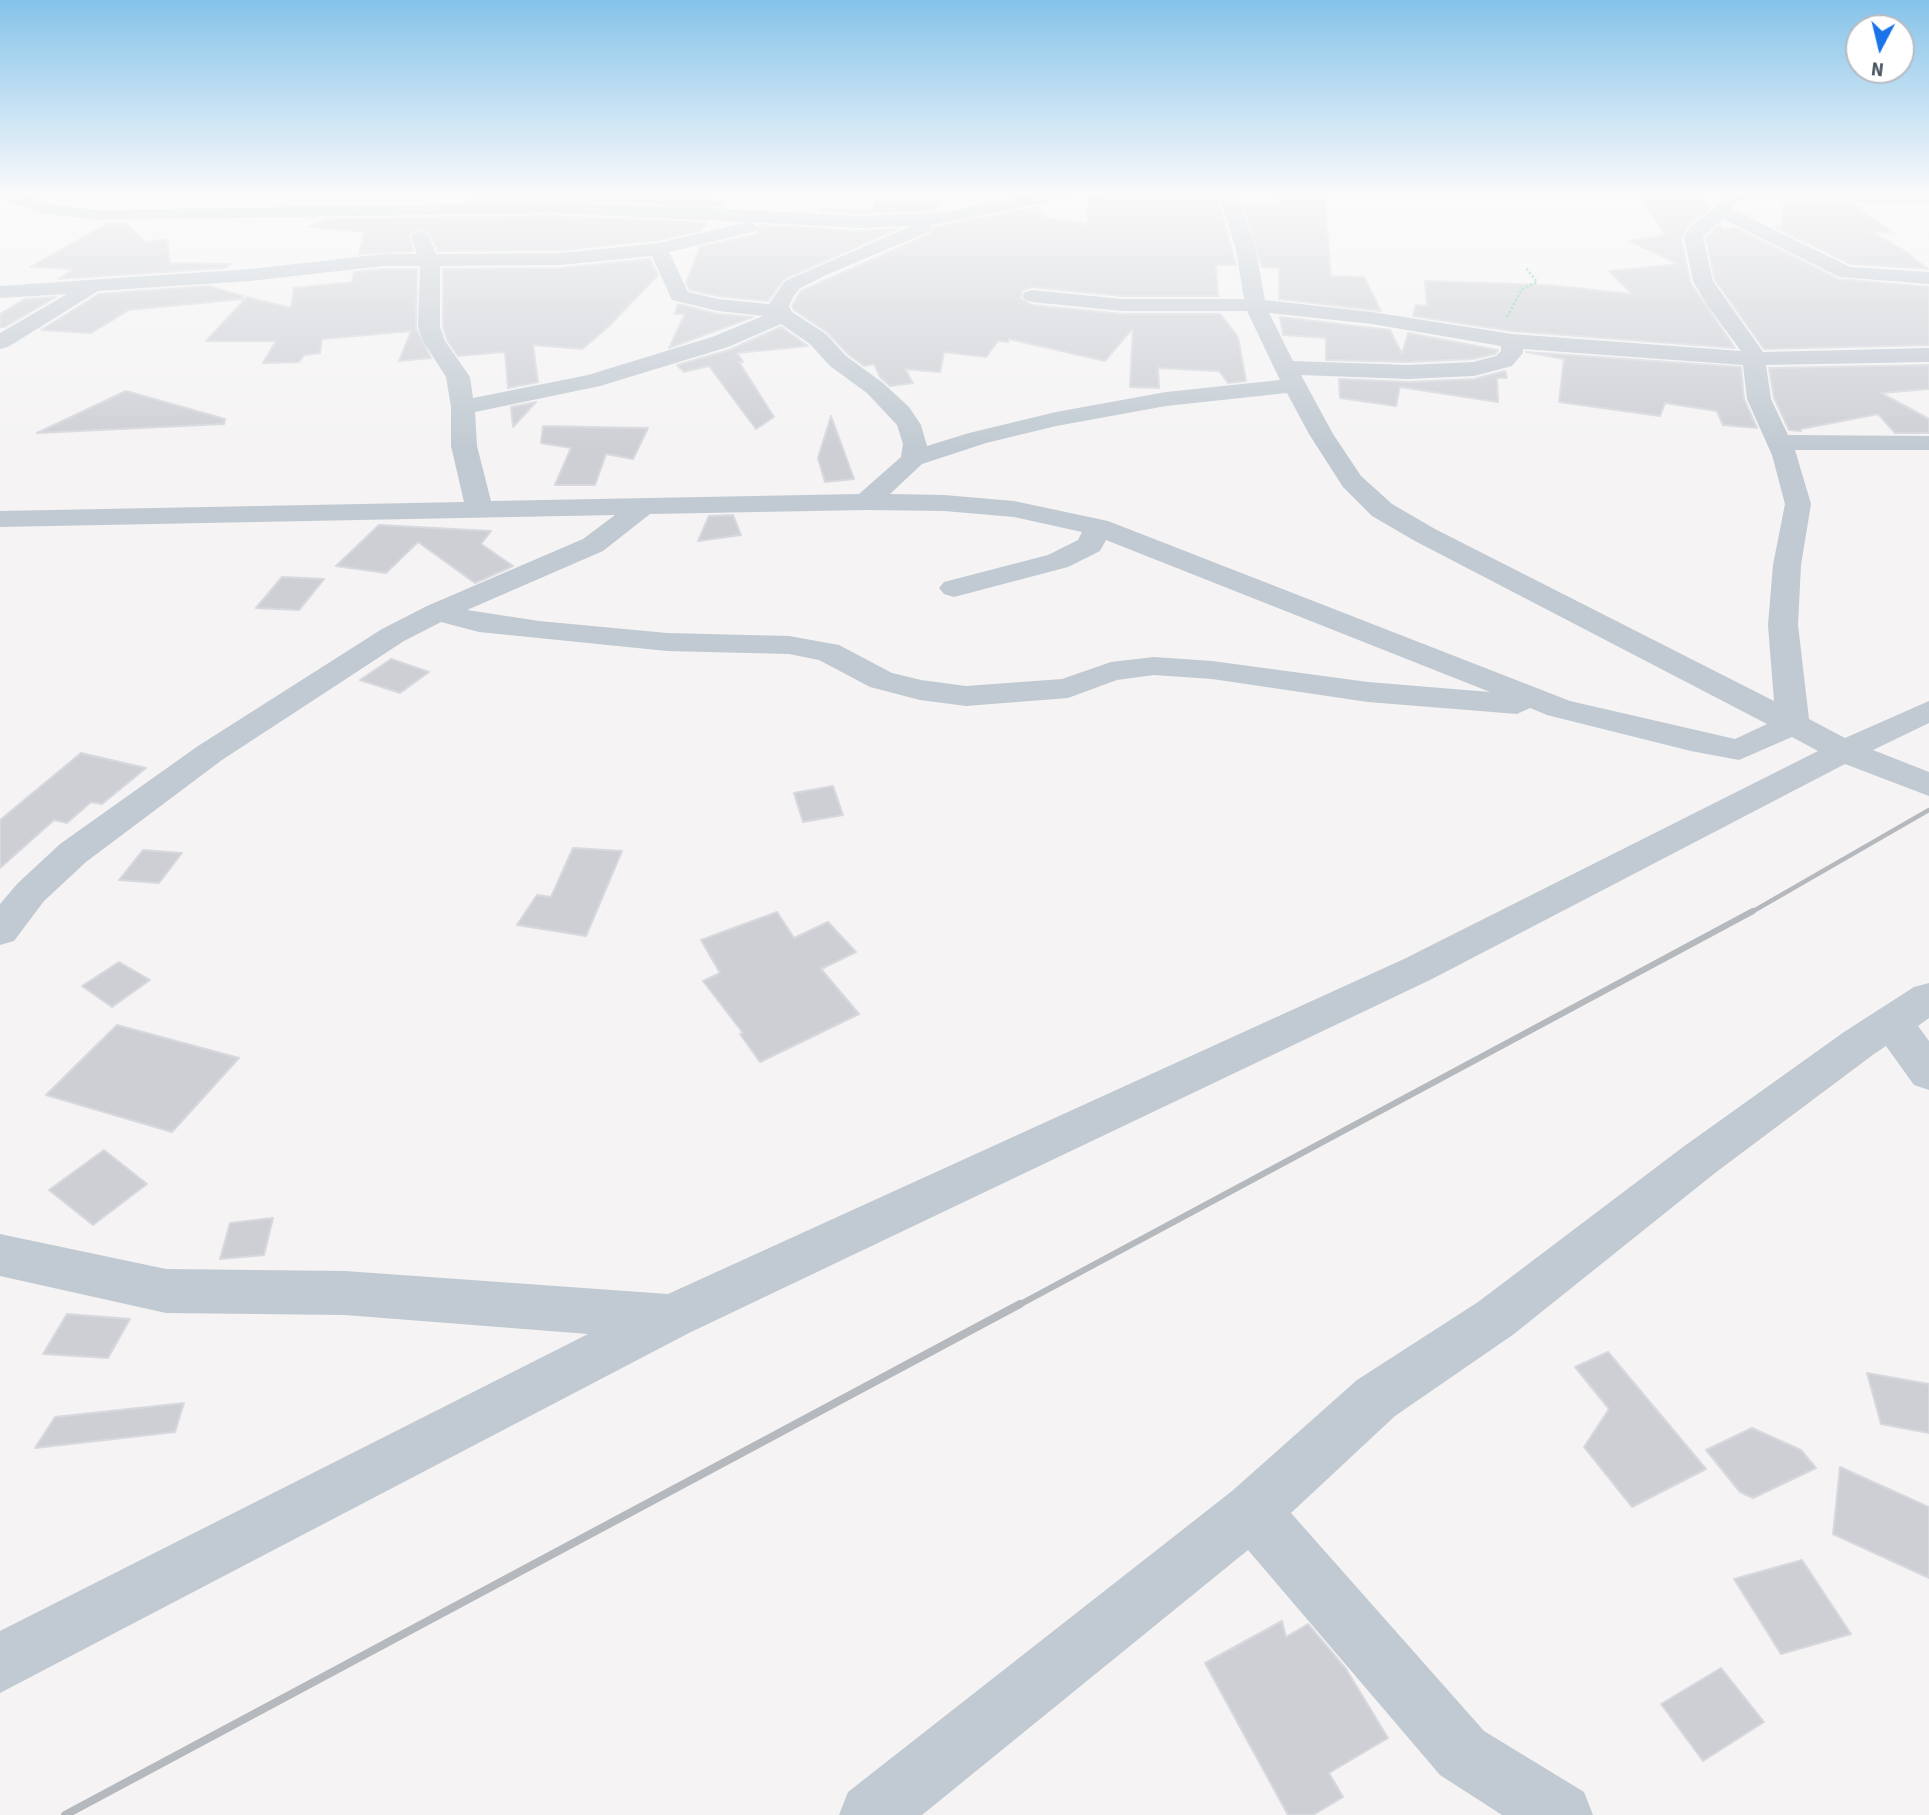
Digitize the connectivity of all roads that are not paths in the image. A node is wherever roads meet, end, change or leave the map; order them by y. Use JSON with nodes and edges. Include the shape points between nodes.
{"nodes":[{"id":1,"x":195,"y":279,"type":"edge"},
{"id":2,"x":431,"y":279,"type":"edge"},
{"id":3,"x":673,"y":279,"type":"edge"},
{"id":4,"x":804,"y":279,"type":"edge"},
{"id":5,"x":1251,"y":279,"type":"edge"},
{"id":6,"x":1703,"y":279,"type":"edge"},
{"id":7,"x":97,"y":285,"type":"junction"},
{"id":8,"x":0,"y":292,"type":"edge"},
{"id":9,"x":1032,"y":296,"type":"dead end"},
{"id":10,"x":1255,"y":305,"type":"junction"},
{"id":11,"x":781,"y":313,"type":"junction"},
{"id":12,"x":1512,"y":341,"type":"junction"},
{"id":13,"x":0,"y":342,"type":"edge"},
{"id":14,"x":1929,"y":355,"type":"edge"},
{"id":15,"x":1754,"y":359,"type":"junction"},
{"id":16,"x":1292,"y":377,"type":"junction"},
{"id":17,"x":463,"y":407,"type":"junction"},
{"id":18,"x":1777,"y":442,"type":"junction"},
{"id":19,"x":1929,"y":443,"type":"edge"},
{"id":20,"x":913,"y":458,"type":"junction"},
{"id":21,"x":866,"y":502,"type":"junction"},
{"id":22,"x":643,"y":507,"type":"junction"},
{"id":23,"x":479,"y":508,"type":"junction"},
{"id":24,"x":29,"y":518,"type":"junction"},
{"id":25,"x":0,"y":519,"type":"edge"},
{"id":26,"x":1098,"y":527,"type":"junction"},
{"id":27,"x":0,"y":528,"type":"edge"},
{"id":28,"x":954,"y":588,"type":"dead end"},
{"id":29,"x":438,"y":612,"type":"junction"},
{"id":30,"x":1559,"y":708,"type":"junction"},
{"id":31,"x":1929,"y":711,"type":"edge"},
{"id":32,"x":1793,"y":724,"type":"junction"},
{"id":33,"x":1843,"y":751,"type":"junction"},
{"id":34,"x":1929,"y":785,"type":"edge"},
{"id":35,"x":0,"y":930,"type":"edge"},
{"id":36,"x":1911,"y":1010,"type":"edge"},
{"id":37,"x":1929,"y":1073,"type":"edge"},
{"id":38,"x":0,"y":1255,"type":"edge"},
{"id":39,"x":671,"y":1317,"type":"junction"},
{"id":40,"x":1252,"y":1511,"type":"junction"},
{"id":41,"x":0,"y":1663,"type":"edge"},
{"id":42,"x":871,"y":1815,"type":"edge"},
{"id":43,"x":1561,"y":1815,"type":"edge"}],
"edges":[{"from":1,"to":7,"type":"street"},
{"from":2,"to":17,"type":"street","via":[[429,327],[458,377]]},
{"from":3,"to":11,"type":"street","via":[[678,296]]},
{"from":4,"to":11,"type":"street","via":[[783,296]]},
{"from":5,"to":10,"type":"street"},
{"from":6,"to":15,"type":"street"},
{"from":7,"to":8,"type":"street"},
{"from":7,"to":13,"type":"street"},
{"from":9,"to":10,"type":"street","via":[[1122,305]]},
{"from":10,"to":12,"type":"street"},
{"from":10,"to":16,"type":"street"},
{"from":11,"to":17,"type":"street","via":[[720,342],[592,381]]},
{"from":11,"to":20,"type":"street","via":[[818,339],[838,362],[875,387],[900,412],[915,444]]},
{"from":12,"to":15,"type":"street"},
{"from":12,"to":16,"type":"street","via":[[1512,353],[1504,361],[1474,369]]},
{"from":14,"to":15,"type":"street"},
{"from":15,"to":18,"type":"street","via":[[1759,399]]},
{"from":16,"to":20,"type":"street","via":[[1056,419]]},
{"from":16,"to":32,"type":"street","via":[[1352,481],[1382,510]]},
{"from":17,"to":23,"type":"street","via":[[464,446]]},
{"from":18,"to":19,"type":"street"},
{"from":18,"to":32,"type":"street","via":[[1793,475],[1798,504],[1783,625]]},
{"from":20,"to":21,"type":"street"},
{"from":21,"to":22,"type":"street"},
{"from":21,"to":26,"type":"street","via":[[981,505]]},
{"from":22,"to":23,"type":"street"},
{"from":22,"to":29,"type":"street","via":[[593,545]]},
{"from":23,"to":24,"type":"street"},
{"from":24,"to":25,"type":"street"},
{"from":24,"to":27,"type":"street"},
{"from":26,"to":28,"type":"street","via":[[1090,545],[1058,561]]},
{"from":26,"to":30,"type":"street"},
{"from":29,"to":30,"type":"street","via":[[479,623],[539,630],[667,642],[789,645],[828,652],[881,680],[966,695],[1068,688],[1111,671],[1154,666],[1368,692]]},
{"from":29,"to":35,"type":"street","via":[[393,635],[161,787],[73,853],[31,892]]},
{"from":30,"to":32,"type":"street","via":[[1739,750]]},
{"from":31,"to":33,"type":"street"},
{"from":32,"to":33,"type":"street"},
{"from":33,"to":34,"type":"street"},
{"from":33,"to":39,"type":"street","via":[[1418,969]]},
{"from":36,"to":37,"type":"street"},
{"from":36,"to":40,"type":"street","via":[[1699,1160],[1496,1318],[1376,1398]]},
{"from":38,"to":39,"type":"street","via":[[166,1292],[345,1293]]},
{"from":39,"to":41,"type":"street"},
{"from":40,"to":42,"type":"street"},
{"from":40,"to":43,"type":"street","via":[[1462,1753]]}]}
